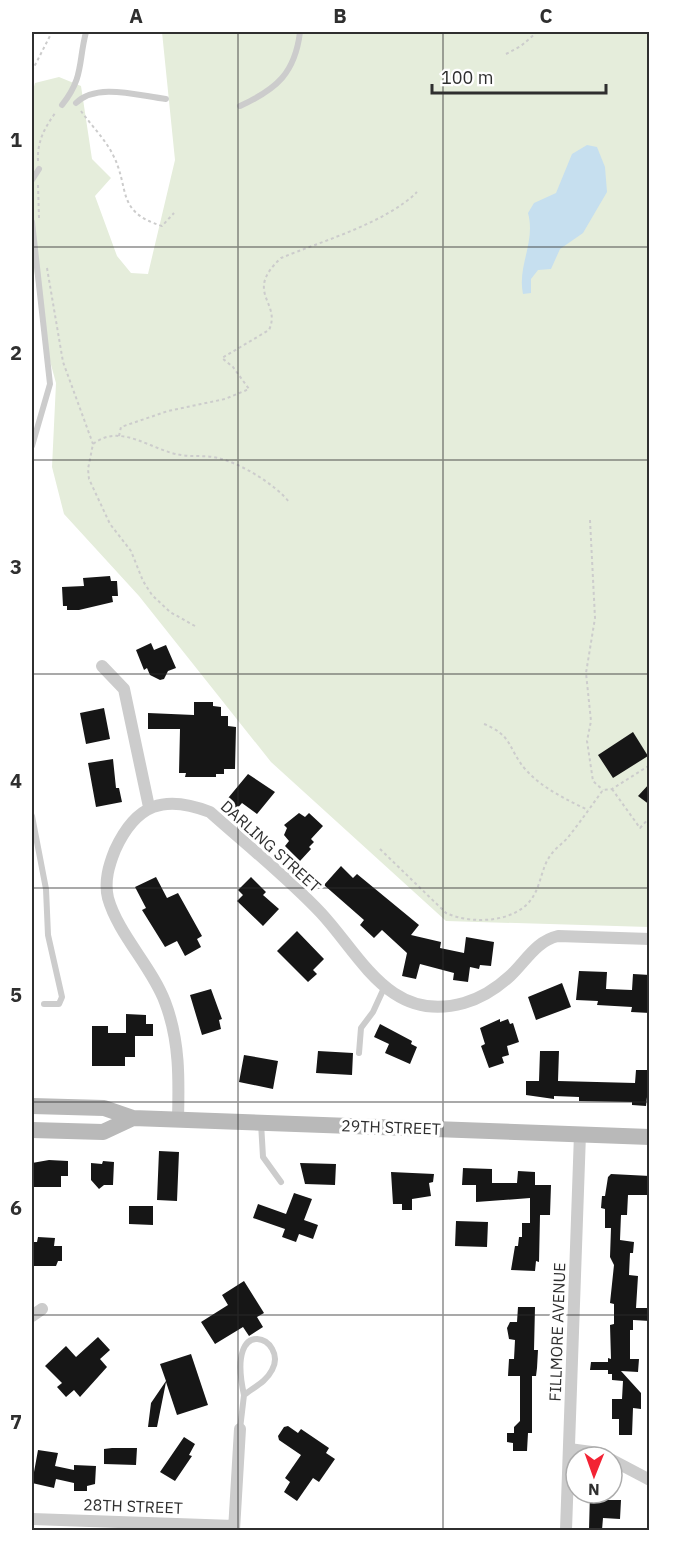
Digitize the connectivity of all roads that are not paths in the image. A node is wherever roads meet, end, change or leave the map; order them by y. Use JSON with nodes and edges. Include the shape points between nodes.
{"nodes":[{"id":1,"x":86,"y":32,"type":"edge"},
{"id":2,"x":300,"y":32,"type":"edge"},
{"id":3,"x":166,"y":99,"type":"dead end"},
{"id":4,"x":76,"y":104,"type":"road end"},
{"id":5,"x":62,"y":105,"type":"road end"},
{"id":6,"x":240,"y":106,"type":"dead end"},
{"id":7,"x":39,"y":169,"type":"road end"},
{"id":8,"x":32,"y":180,"type":"edge"},
{"id":9,"x":32,"y":222,"type":"edge"},
{"id":10,"x":32,"y":446,"type":"edge"},
{"id":11,"x":102,"y":666,"type":"dead end"},
{"id":12,"x":149,"y":807,"type":"junction"},
{"id":13,"x":32,"y":816,"type":"edge"},
{"id":14,"x":650,"y":939,"type":"edge"},
{"id":15,"x":384,"y":988,"type":"junction"},
{"id":16,"x":44,"y":1004,"type":"dead end"},
{"id":17,"x":359,"y":1053,"type":"dead end"},
{"id":18,"x":32,"y":1106,"type":"edge"},
{"id":19,"x":133,"y":1118,"type":"junction"},
{"id":20,"x":178,"y":1120,"type":"junction"},
{"id":21,"x":261,"y":1123,"type":"junction"},
{"id":22,"x":32,"y":1130,"type":"edge"},
{"id":23,"x":580,"y":1134,"type":"junction"},
{"id":24,"x":650,"y":1137,"type":"edge"},
{"id":25,"x":281,"y":1182,"type":"dead end"},
{"id":26,"x":244,"y":1395,"type":"junction"},
{"id":27,"x":240,"y":1429,"type":"joint"},
{"id":28,"x":569,"y":1445,"type":"edge"},
{"id":29,"x":624,"y":1466,"type":"edge"},
{"id":30,"x":650,"y":1480,"type":"edge"},
{"id":31,"x":567,"y":1505,"type":"edge"},
{"id":32,"x":32,"y":1519,"type":"edge"},
{"id":33,"x":234,"y":1528,"type":"edge"},
{"id":34,"x":566,"y":1530,"type":"edge"}],
"edges":[{"from":1,"to":5,"type":"lane","via":[[79,78]]},
{"from":2,"to":6,"type":"lane","via":[[289,70],[261,96]]},
{"from":3,"to":4,"type":"lane","via":[[107,92],[91,94]]},
{"from":7,"to":8,"type":"lane"},
{"from":9,"to":10,"type":"lane","via":[[50,384]]},
{"from":11,"to":12,"type":"street","via":[[124,688]]},
{"from":12,"to":15,"type":"street","name":"DARLING STREET","via":[[188,803],[210,812],[321,913]]},
{"from":12,"to":20,"type":"street","via":[[123,833],[106,879],[116,917],[166,1003],[180,1062]]},
{"from":13,"to":16,"type":"lane","via":[[46,889],[48,935],[62,997],[59,1004]]},
{"from":14,"to":15,"type":"street","name":"DARLING STREET","via":[[545,939],[496,988],[463,1004],[426,1004],[403,999]]},
{"from":15,"to":17,"type":"lane","via":[[361,1028]]},
{"from":18,"to":19,"type":"street","name":"29TH STREET","via":[[104,1108]]},
{"from":19,"to":20,"type":"street","name":"29TH STREET"},
{"from":19,"to":22,"type":"street","name":"29TH STREET","via":[[104,1132]]},
{"from":20,"to":21,"type":"street","name":"29TH STREET"},
{"from":21,"to":23,"type":"street","name":"29TH STREET"},
{"from":21,"to":25,"type":"lane","via":[[262,1157]]},
{"from":23,"to":24,"type":"street","name":"29TH STREET"},
{"from":23,"to":28,"type":"street","name":"FILLMORE AVENUE"},
{"from":26,"to":26,"type":"lane","via":[[265,1380],[274,1365],[273,1349],[261,1339],[245,1344],[240,1351]]},
{"from":26,"to":27,"type":"lane"},
{"from":27,"to":33,"type":"street"},
{"from":29,"to":30,"type":"street"},
{"from":31,"to":34,"type":"street","name":"FILLMORE AVENUE"},
{"from":32,"to":33,"type":"street","name":"28TH STREET"}]}
